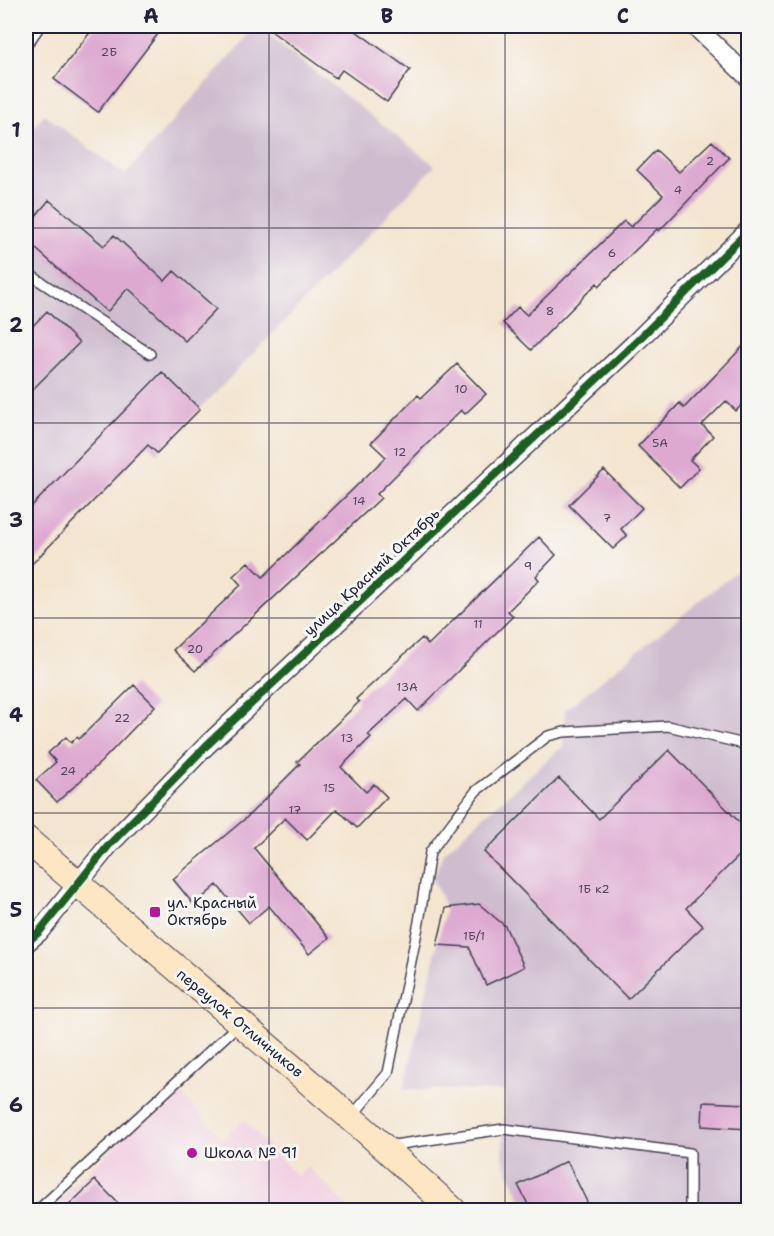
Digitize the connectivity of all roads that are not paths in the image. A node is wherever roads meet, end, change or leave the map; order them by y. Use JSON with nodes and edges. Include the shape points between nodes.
{"nodes":[{"id":1,"x":40,"y":26,"type":"edge"},
{"id":2,"x":695,"y":26,"type":"edge"},
{"id":3,"x":26,"y":46,"type":"edge"},
{"id":4,"x":748,"y":77,"type":"edge"},
{"id":5,"x":748,"y":231,"type":"edge"},
{"id":6,"x":26,"y":272,"type":"edge"},
{"id":7,"x":150,"y":354,"type":"dead end"},
{"id":8,"x":748,"y":748,"type":"edge"},
{"id":9,"x":26,"y":839,"type":"edge"},
{"id":10,"x":76,"y":884,"type":"junction"},
{"id":11,"x":26,"y":943,"type":"edge"},
{"id":12,"x":241,"y":1023,"type":"junction"},
{"id":13,"x":350,"y":1117,"type":"junction"},
{"id":14,"x":384,"y":1146,"type":"junction"},
{"id":15,"x":38,"y":1210,"type":"edge"},
{"id":16,"x":453,"y":1210,"type":"edge"},
{"id":17,"x":690,"y":1210,"type":"edge"}],
"edges":[{"from":1,"to":3,"type":"lane"},
{"from":2,"to":4,"type":"street"},
{"from":5,"to":10,"type":"street","name":"улица Красный Октябрь","via":[[634,344],[207,746]]},
{"from":6,"to":7,"type":"lane"},
{"from":8,"to":13,"type":"lane","via":[[668,726],[564,732],[548,736],[476,791],[430,852],[388,1073]]},
{"from":9,"to":10,"type":"main road","name":"переулок Отличников"},
{"from":10,"to":11,"type":"street","name":"улица Красный Октябрь"},
{"from":10,"to":12,"type":"main road","name":"переулок Отличников"},
{"from":12,"to":13,"type":"main road","name":"переулок Отличников"},
{"from":12,"to":15,"type":"lane"},
{"from":13,"to":14,"type":"main road","name":"переулок Отличников"},
{"from":14,"to":16,"type":"main road","name":"переулок Отличников"},
{"from":14,"to":17,"type":"lane","via":[[504,1129],[690,1153]]}]}
